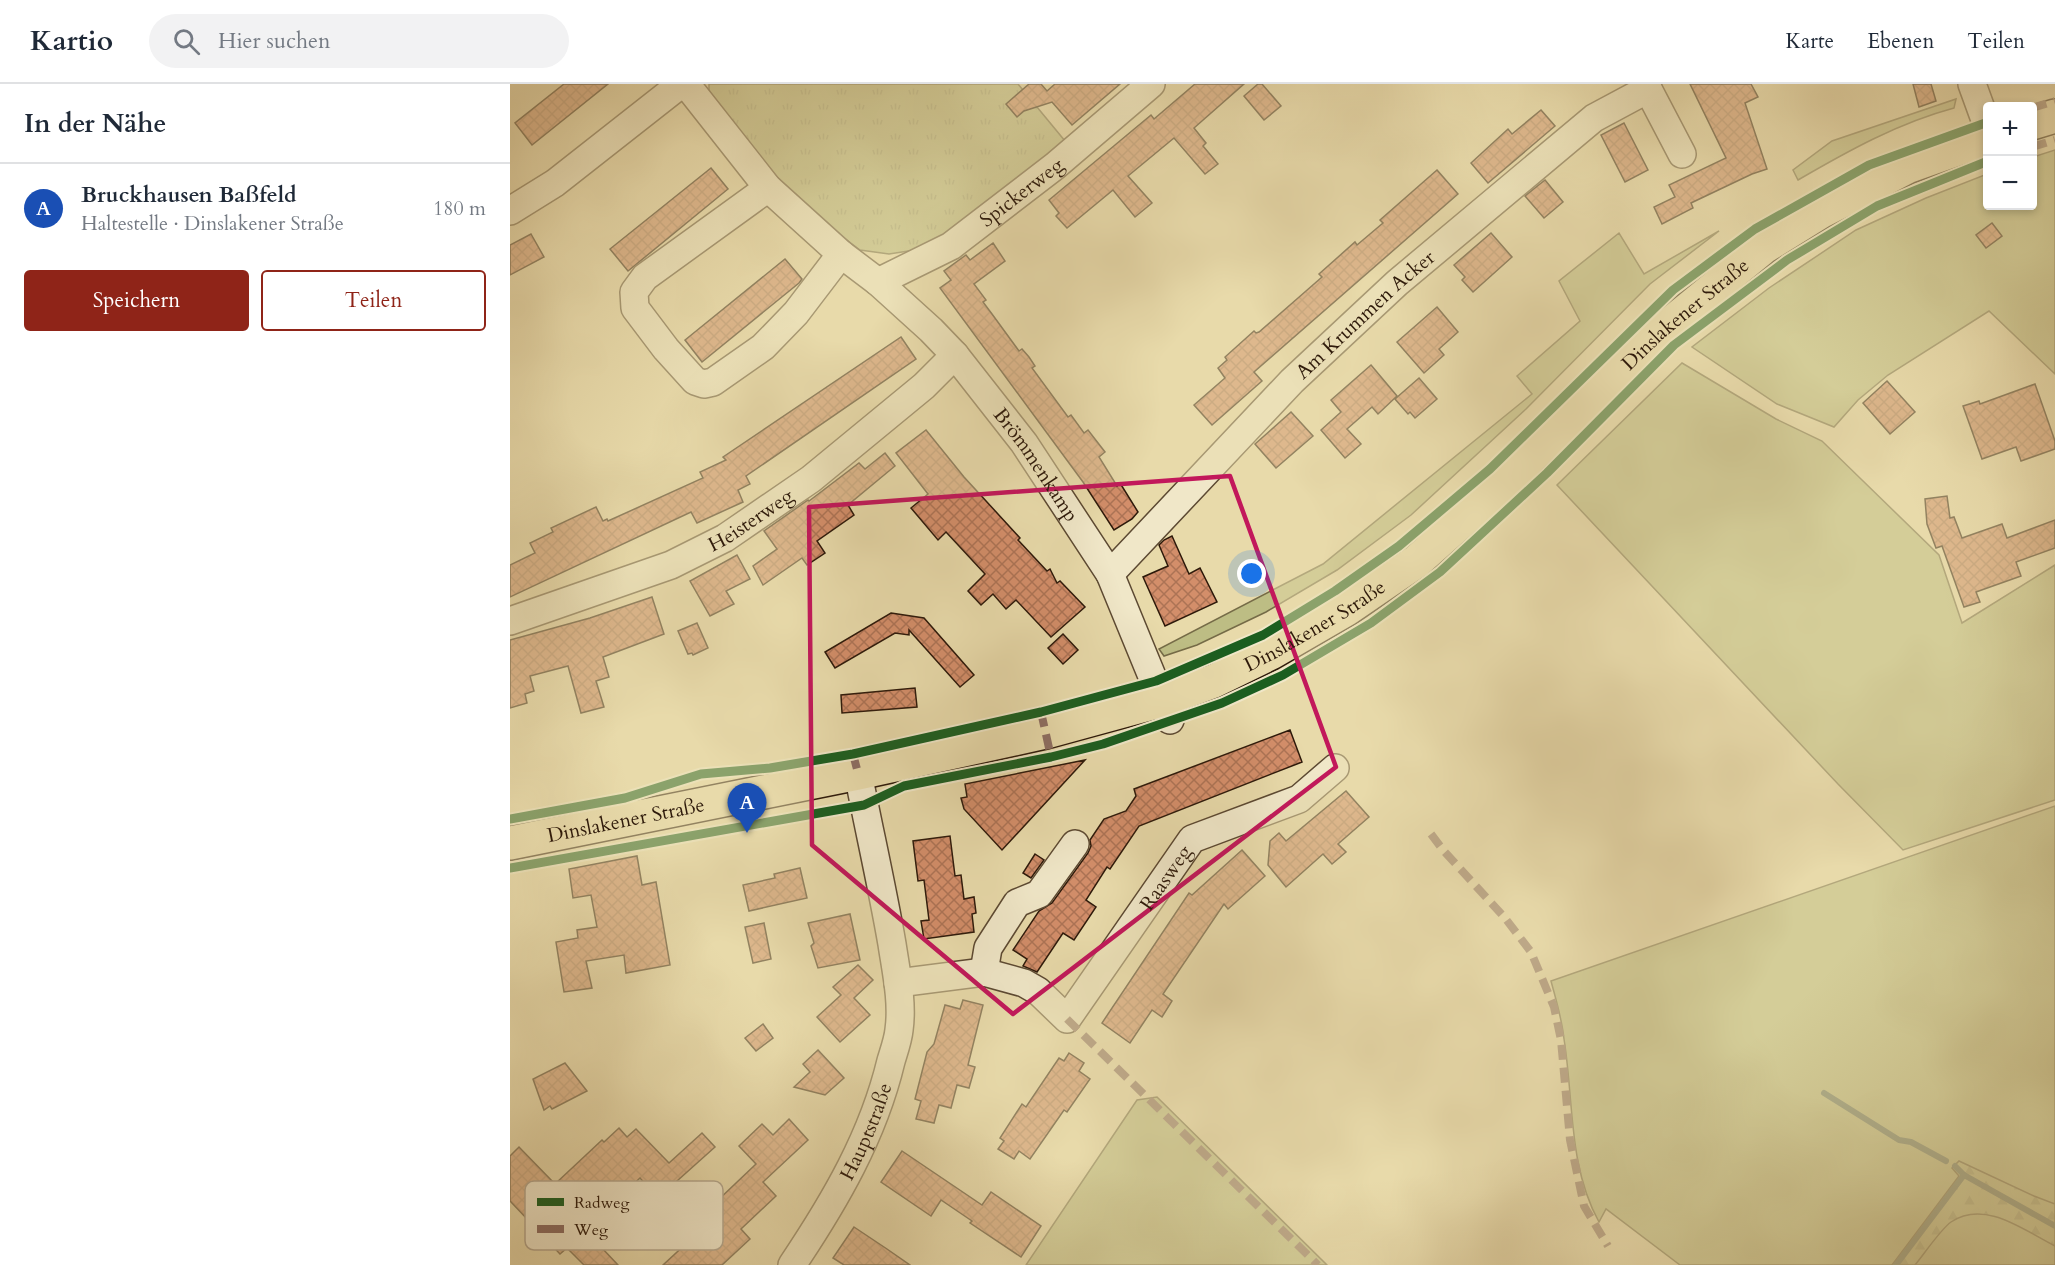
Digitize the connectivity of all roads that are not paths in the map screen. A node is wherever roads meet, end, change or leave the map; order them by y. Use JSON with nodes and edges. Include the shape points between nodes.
{"nodes":[{"id":1,"x":681,"y":84,"type":"edge"},
{"id":2,"x":686,"y":84,"type":"edge"},
{"id":3,"x":1151,"y":84,"type":"edge"},
{"id":4,"x":1972,"y":84,"type":"edge"},
{"id":5,"x":1647,"y":86,"type":"edge"},
{"id":6,"x":1983,"y":114,"type":"edge"},
{"id":7,"x":2055,"y":116,"type":"edge"},
{"id":8,"x":2037,"y":121,"type":"edge"},
{"id":9,"x":1983,"y":140,"type":"edge"},
{"id":10,"x":1682,"y":154,"type":"dead end"},
{"id":11,"x":768,"y":188,"type":"junction"},
{"id":12,"x":510,"y":211,"type":"edge"},
{"id":13,"x":841,"y":254,"type":"junction"},
{"id":14,"x":878,"y":282,"type":"junction"},
{"id":15,"x":955,"y":355,"type":"junction"},
{"id":16,"x":1110,"y":574,"type":"junction"},
{"id":17,"x":510,"y":621,"type":"edge"},
{"id":18,"x":1167,"y":710,"type":"junction"},
{"id":19,"x":1335,"y":768,"type":"dead end"},
{"id":20,"x":858,"y":773,"type":"junction"},
{"id":21,"x":510,"y":843,"type":"edge"},
{"id":22,"x":1075,"y":844,"type":"dead end"},
{"id":23,"x":984,"y":972,"type":"junction"},
{"id":24,"x":898,"y":983,"type":"junction"},
{"id":25,"x":792,"y":1265,"type":"edge"}],
"edges":[{"from":1,"to":12,"type":"street","via":[[555,183]]},
{"from":2,"to":11,"type":"street","name":"Brömmenkamp"},
{"from":3,"to":14,"type":"street","name":"Spickerweg","via":[[1055,166],[951,246]]},
{"from":4,"to":6,"type":"street"},
{"from":5,"to":10,"type":"street","name":"Am Krummen Acker"},
{"from":5,"to":16,"type":"street","name":"Am Krummen Acker","via":[[1594,118],[1397,283],[1292,381]]},
{"from":7,"to":8,"type":"main road"},
{"from":9,"to":18,"type":"main road","name":"Dinslakener Straße","via":[[1907,167],[1764,247],[1659,333],[1501,486],[1417,561],[1347,609]]},
{"from":11,"to":13,"type":"street","name":"Brömmenkamp"},
{"from":11,"to":13,"type":"street","via":[[645,277],[634,292],[635,308],[695,381],[712,382],[763,347],[796,314]]},
{"from":13,"to":14,"type":"street","name":"Brömmenkamp"},
{"from":14,"to":15,"type":"street","name":"Brömmenkamp"},
{"from":15,"to":16,"type":"street","name":"Brömmenkamp","via":[[1024,443]]},
{"from":15,"to":17,"type":"street","name":"Heisterweg","via":[[924,386],[811,479],[725,538],[671,566]]},
{"from":16,"to":18,"type":"street","name":"Brömmenkamp"},
{"from":18,"to":20,"type":"main road","name":"Dinslakener Straße"},
{"from":19,"to":23,"type":"street","name":"Raasweg","via":[[1299,799],[1192,839],[1067,1019],[1024,983]]},
{"from":20,"to":21,"type":"main road","name":"Dinslakener Straße"},
{"from":20,"to":24,"type":"street","name":"Hauptstraße"},
{"from":22,"to":23,"type":"street","via":[[1039,894],[1017,903],[988,948]]},
{"from":23,"to":24,"type":"street"},
{"from":24,"to":25,"type":"street","name":"Hauptstraße","via":[[899,1029],[884,1092],[843,1184]]}]}
